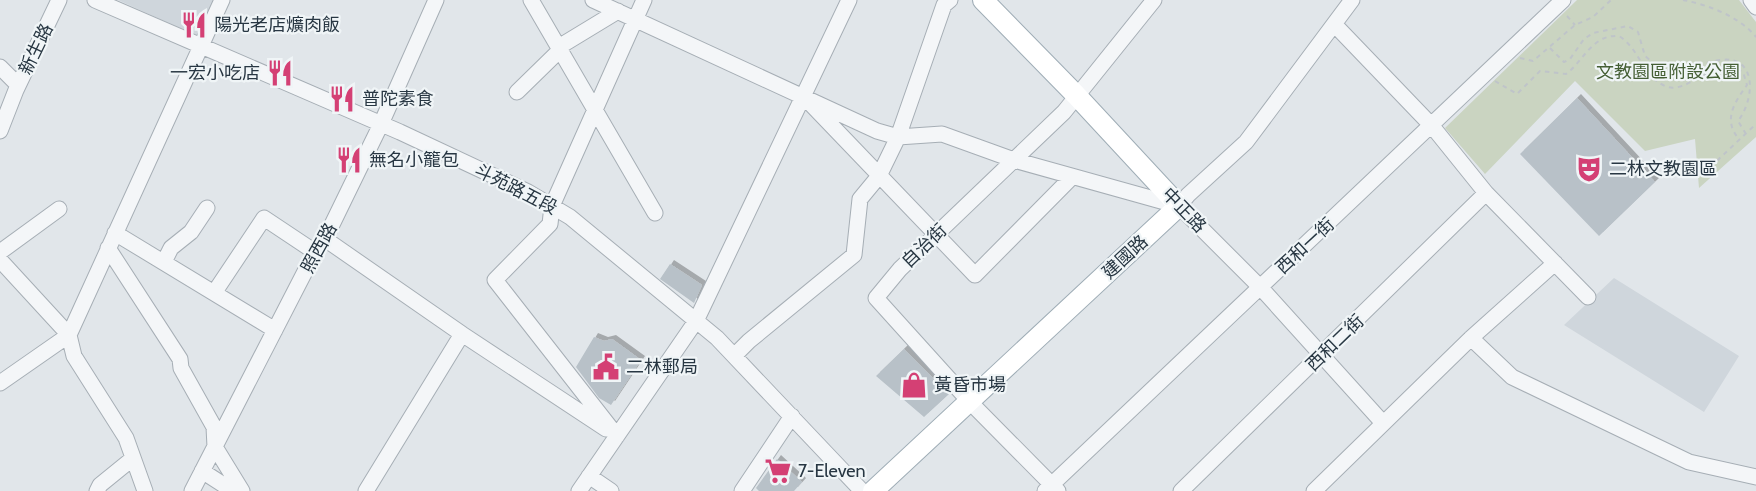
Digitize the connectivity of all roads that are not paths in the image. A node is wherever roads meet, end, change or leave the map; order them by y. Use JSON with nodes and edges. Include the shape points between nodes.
{"nodes":[{"id":1,"x":59,"y":0,"type":"edge"},
{"id":2,"x":95,"y":0,"type":"edge"},
{"id":3,"x":222,"y":0,"type":"edge"},
{"id":4,"x":436,"y":0,"type":"edge"},
{"id":5,"x":531,"y":0,"type":"edge"},
{"id":6,"x":593,"y":0,"type":"edge"},
{"id":7,"x":644,"y":0,"type":"edge"},
{"id":8,"x":849,"y":0,"type":"edge"},
{"id":9,"x":950,"y":0,"type":"edge"},
{"id":10,"x":982,"y":0,"type":"edge"},
{"id":11,"x":1154,"y":0,"type":"edge"},
{"id":12,"x":1352,"y":0,"type":"edge"},
{"id":13,"x":1563,"y":0,"type":"edge"},
{"id":14,"x":1751,"y":0,"type":"edge"},
{"id":15,"x":1756,"y":7,"type":"edge"},
{"id":16,"x":618,"y":11,"type":"junction"},
{"id":17,"x":635,"y":19,"type":"junction"},
{"id":18,"x":1335,"y":24,"type":"junction"},
{"id":19,"x":200,"y":46,"type":"junction"},
{"id":20,"x":559,"y":51,"type":"junction"},
{"id":21,"x":0,"y":67,"type":"edge"},
{"id":22,"x":18,"y":85,"type":"junction"},
{"id":23,"x":518,"y":92,"type":"dead end"},
{"id":24,"x":1076,"y":95,"type":"junction"},
{"id":25,"x":804,"y":97,"type":"junction"},
{"id":26,"x":595,"y":110,"type":"junction"},
{"id":27,"x":381,"y":124,"type":"junction"},
{"id":28,"x":1432,"y":126,"type":"junction"},
{"id":29,"x":0,"y":131,"type":"edge"},
{"id":30,"x":898,"y":136,"type":"junction"},
{"id":31,"x":1014,"y":160,"type":"junction"},
{"id":32,"x":879,"y":176,"type":"junction"},
{"id":33,"x":1072,"y":177,"type":"junction"},
{"id":34,"x":1486,"y":193,"type":"junction"},
{"id":35,"x":552,"y":206,"type":"junction"},
{"id":36,"x":1179,"y":206,"type":"junction"},
{"id":37,"x":207,"y":208,"type":"dead end"},
{"id":38,"x":59,"y":209,"type":"dead end"},
{"id":39,"x":656,"y":213,"type":"dead end"},
{"id":40,"x":115,"y":233,"type":"junction"},
{"id":41,"x":935,"y":235,"type":"junction"},
{"id":42,"x":325,"y":239,"type":"junction"},
{"id":43,"x":108,"y":249,"type":"junction"},
{"id":44,"x":0,"y":252,"type":"edge"},
{"id":45,"x":315,"y":252,"type":"junction"},
{"id":46,"x":0,"y":260,"type":"edge"},
{"id":47,"x":164,"y":262,"type":"junction"},
{"id":48,"x":1555,"y":263,"type":"junction"},
{"id":49,"x":1261,"y":288,"type":"junction"},
{"id":50,"x":214,"y":293,"type":"junction"},
{"id":51,"x":1588,"y":297,"type":"dead end"},
{"id":52,"x":696,"y":321,"type":"junction"},
{"id":53,"x":275,"y":330,"type":"junction"},
{"id":54,"x":462,"y":334,"type":"junction"},
{"id":55,"x":69,"y":335,"type":"junction"},
{"id":56,"x":1471,"y":338,"type":"junction"},
{"id":57,"x":1323,"y":355,"type":"junction"},
{"id":58,"x":734,"y":356,"type":"junction"},
{"id":59,"x":0,"y":383,"type":"edge"},
{"id":60,"x":969,"y":401,"type":"junction"},
{"id":61,"x":792,"y":416,"type":"junction"},
{"id":62,"x":1383,"y":423,"type":"junction"},
{"id":63,"x":617,"y":436,"type":"junction"},
{"id":64,"x":215,"y":447,"type":"junction"},
{"id":65,"x":132,"y":459,"type":"junction"},
{"id":66,"x":202,"y":471,"type":"junction"},
{"id":67,"x":590,"y":476,"type":"junction"},
{"id":68,"x":1756,"y":477,"type":"edge"},
{"id":69,"x":1052,"y":489,"type":"edge"},
{"id":70,"x":97,"y":491,"type":"edge"},
{"id":71,"x":145,"y":491,"type":"edge"},
{"id":72,"x":192,"y":491,"type":"edge"},
{"id":73,"x":233,"y":491,"type":"edge"},
{"id":74,"x":242,"y":491,"type":"edge"},
{"id":75,"x":366,"y":491,"type":"edge"},
{"id":76,"x":579,"y":491,"type":"edge"},
{"id":77,"x":611,"y":491,"type":"edge"},
{"id":78,"x":742,"y":491,"type":"edge"},
{"id":79,"x":862,"y":491,"type":"edge"},
{"id":80,"x":873,"y":491,"type":"edge"},
{"id":81,"x":1181,"y":491,"type":"edge"},
{"id":82,"x":1314,"y":491,"type":"edge"}],
"edges":[{"from":1,"to":22,"type":"street","name":"新生路"},
{"from":2,"to":19,"type":"street","name":"斗苑路五段"},
{"from":3,"to":19,"type":"street"},
{"from":4,"to":27,"type":"street","name":"照西路"},
{"from":5,"to":20,"type":"street"},
{"from":6,"to":16,"type":"street"},
{"from":7,"to":17,"type":"street"},
{"from":8,"to":25,"type":"street"},
{"from":9,"to":30,"type":"street","via":[[944,6]]},
{"from":10,"to":24,"type":"main road","name":"中正路"},
{"from":11,"to":24,"type":"street","name":"自治街"},
{"from":12,"to":18,"type":"street","name":"建國路"},
{"from":13,"to":28,"type":"street","name":"西和一街"},
{"from":14,"to":15,"type":"street"},
{"from":16,"to":17,"type":"street"},
{"from":16,"to":20,"type":"street","via":[[562,45]]},
{"from":17,"to":25,"type":"street"},
{"from":17,"to":26,"type":"street"},
{"from":18,"to":28,"type":"street"},
{"from":18,"to":36,"type":"street","name":"建國路","via":[[1246,142]]},
{"from":19,"to":27,"type":"street","name":"斗苑路五段"},
{"from":19,"to":40,"type":"street"},
{"from":20,"to":23,"type":"street"},
{"from":20,"to":26,"type":"street"},
{"from":21,"to":22,"type":"street"},
{"from":22,"to":29,"type":"street","name":"新生路"},
{"from":24,"to":31,"type":"street","name":"自治街","via":[[1064,112]]},
{"from":24,"to":36,"type":"main road","name":"中正路"},
{"from":25,"to":30,"type":"street","via":[[877,131]]},
{"from":25,"to":32,"type":"street"},
{"from":25,"to":52,"type":"street"},
{"from":26,"to":35,"type":"street"},
{"from":26,"to":39,"type":"street"},
{"from":27,"to":35,"type":"street","name":"斗苑路五段"},
{"from":27,"to":42,"type":"street","name":"照西路"},
{"from":28,"to":34,"type":"street"},
{"from":28,"to":49,"type":"street","name":"西和一街"},
{"from":30,"to":31,"type":"street","via":[[942,134]]},
{"from":30,"to":32,"type":"street"},
{"from":31,"to":33,"type":"street"},
{"from":31,"to":41,"type":"street","name":"自治街"},
{"from":32,"to":41,"type":"street"},
{"from":32,"to":58,"type":"street","via":[[860,199],[854,255]]},
{"from":33,"to":36,"type":"street"},
{"from":33,"to":41,"type":"street","via":[[975,275]]},
{"from":34,"to":48,"type":"street"},
{"from":34,"to":57,"type":"street","name":"西和二街"},
{"from":35,"to":52,"type":"street","name":"斗苑路五段"},
{"from":35,"to":63,"type":"street","via":[[550,224],[495,280]]},
{"from":36,"to":49,"type":"street","name":"中正路"},
{"from":36,"to":60,"type":"main road","name":"建國路"},
{"from":37,"to":47,"type":"street","via":[[191,232],[171,248]]},
{"from":38,"to":44,"type":"street"},
{"from":40,"to":43,"type":"street"},
{"from":40,"to":47,"type":"street"},
{"from":41,"to":60,"type":"street","name":"自治街","via":[[876,298]]},
{"from":42,"to":45,"type":"street","name":"照西路"},
{"from":42,"to":54,"type":"street"},
{"from":43,"to":55,"type":"street"},
{"from":43,"to":64,"type":"street","via":[[180,359],[181,368],[213,427]]},
{"from":45,"to":50,"type":"street","via":[[264,218]]},
{"from":45,"to":53,"type":"street","name":"照西路"},
{"from":46,"to":55,"type":"street"},
{"from":47,"to":50,"type":"street"},
{"from":48,"to":51,"type":"street"},
{"from":48,"to":56,"type":"street"},
{"from":49,"to":57,"type":"street","name":"中正路"},
{"from":49,"to":69,"type":"street","name":"西和一街"},
{"from":50,"to":53,"type":"street"},
{"from":52,"to":58,"type":"street","name":"斗苑路五段"},
{"from":52,"to":63,"type":"street"},
{"from":53,"to":64,"type":"street","name":"照西路"},
{"from":54,"to":63,"type":"street"},
{"from":54,"to":75,"type":"street"},
{"from":55,"to":59,"type":"street"},
{"from":55,"to":65,"type":"street","via":[[74,356],[126,438]]},
{"from":56,"to":62,"type":"street"},
{"from":56,"to":68,"type":"street","via":[[1512,377],[1689,462]]},
{"from":57,"to":62,"type":"street","name":"中正路"},
{"from":57,"to":81,"type":"street","name":"西和二街"},
{"from":58,"to":61,"type":"street","name":"斗苑路五段"},
{"from":60,"to":69,"type":"street","name":"自治街"},
{"from":60,"to":80,"type":"main road","name":"建國路"},
{"from":61,"to":78,"type":"street"},
{"from":61,"to":79,"type":"street","name":"斗苑路五段"},
{"from":62,"to":82,"type":"street"},
{"from":63,"to":67,"type":"street"},
{"from":64,"to":66,"type":"street","name":"照西路"},
{"from":64,"to":74,"type":"street"},
{"from":65,"to":70,"type":"street"},
{"from":65,"to":71,"type":"street"},
{"from":66,"to":72,"type":"street","name":"照西路"},
{"from":66,"to":73,"type":"street"},
{"from":67,"to":76,"type":"street"},
{"from":67,"to":77,"type":"street"}]}
